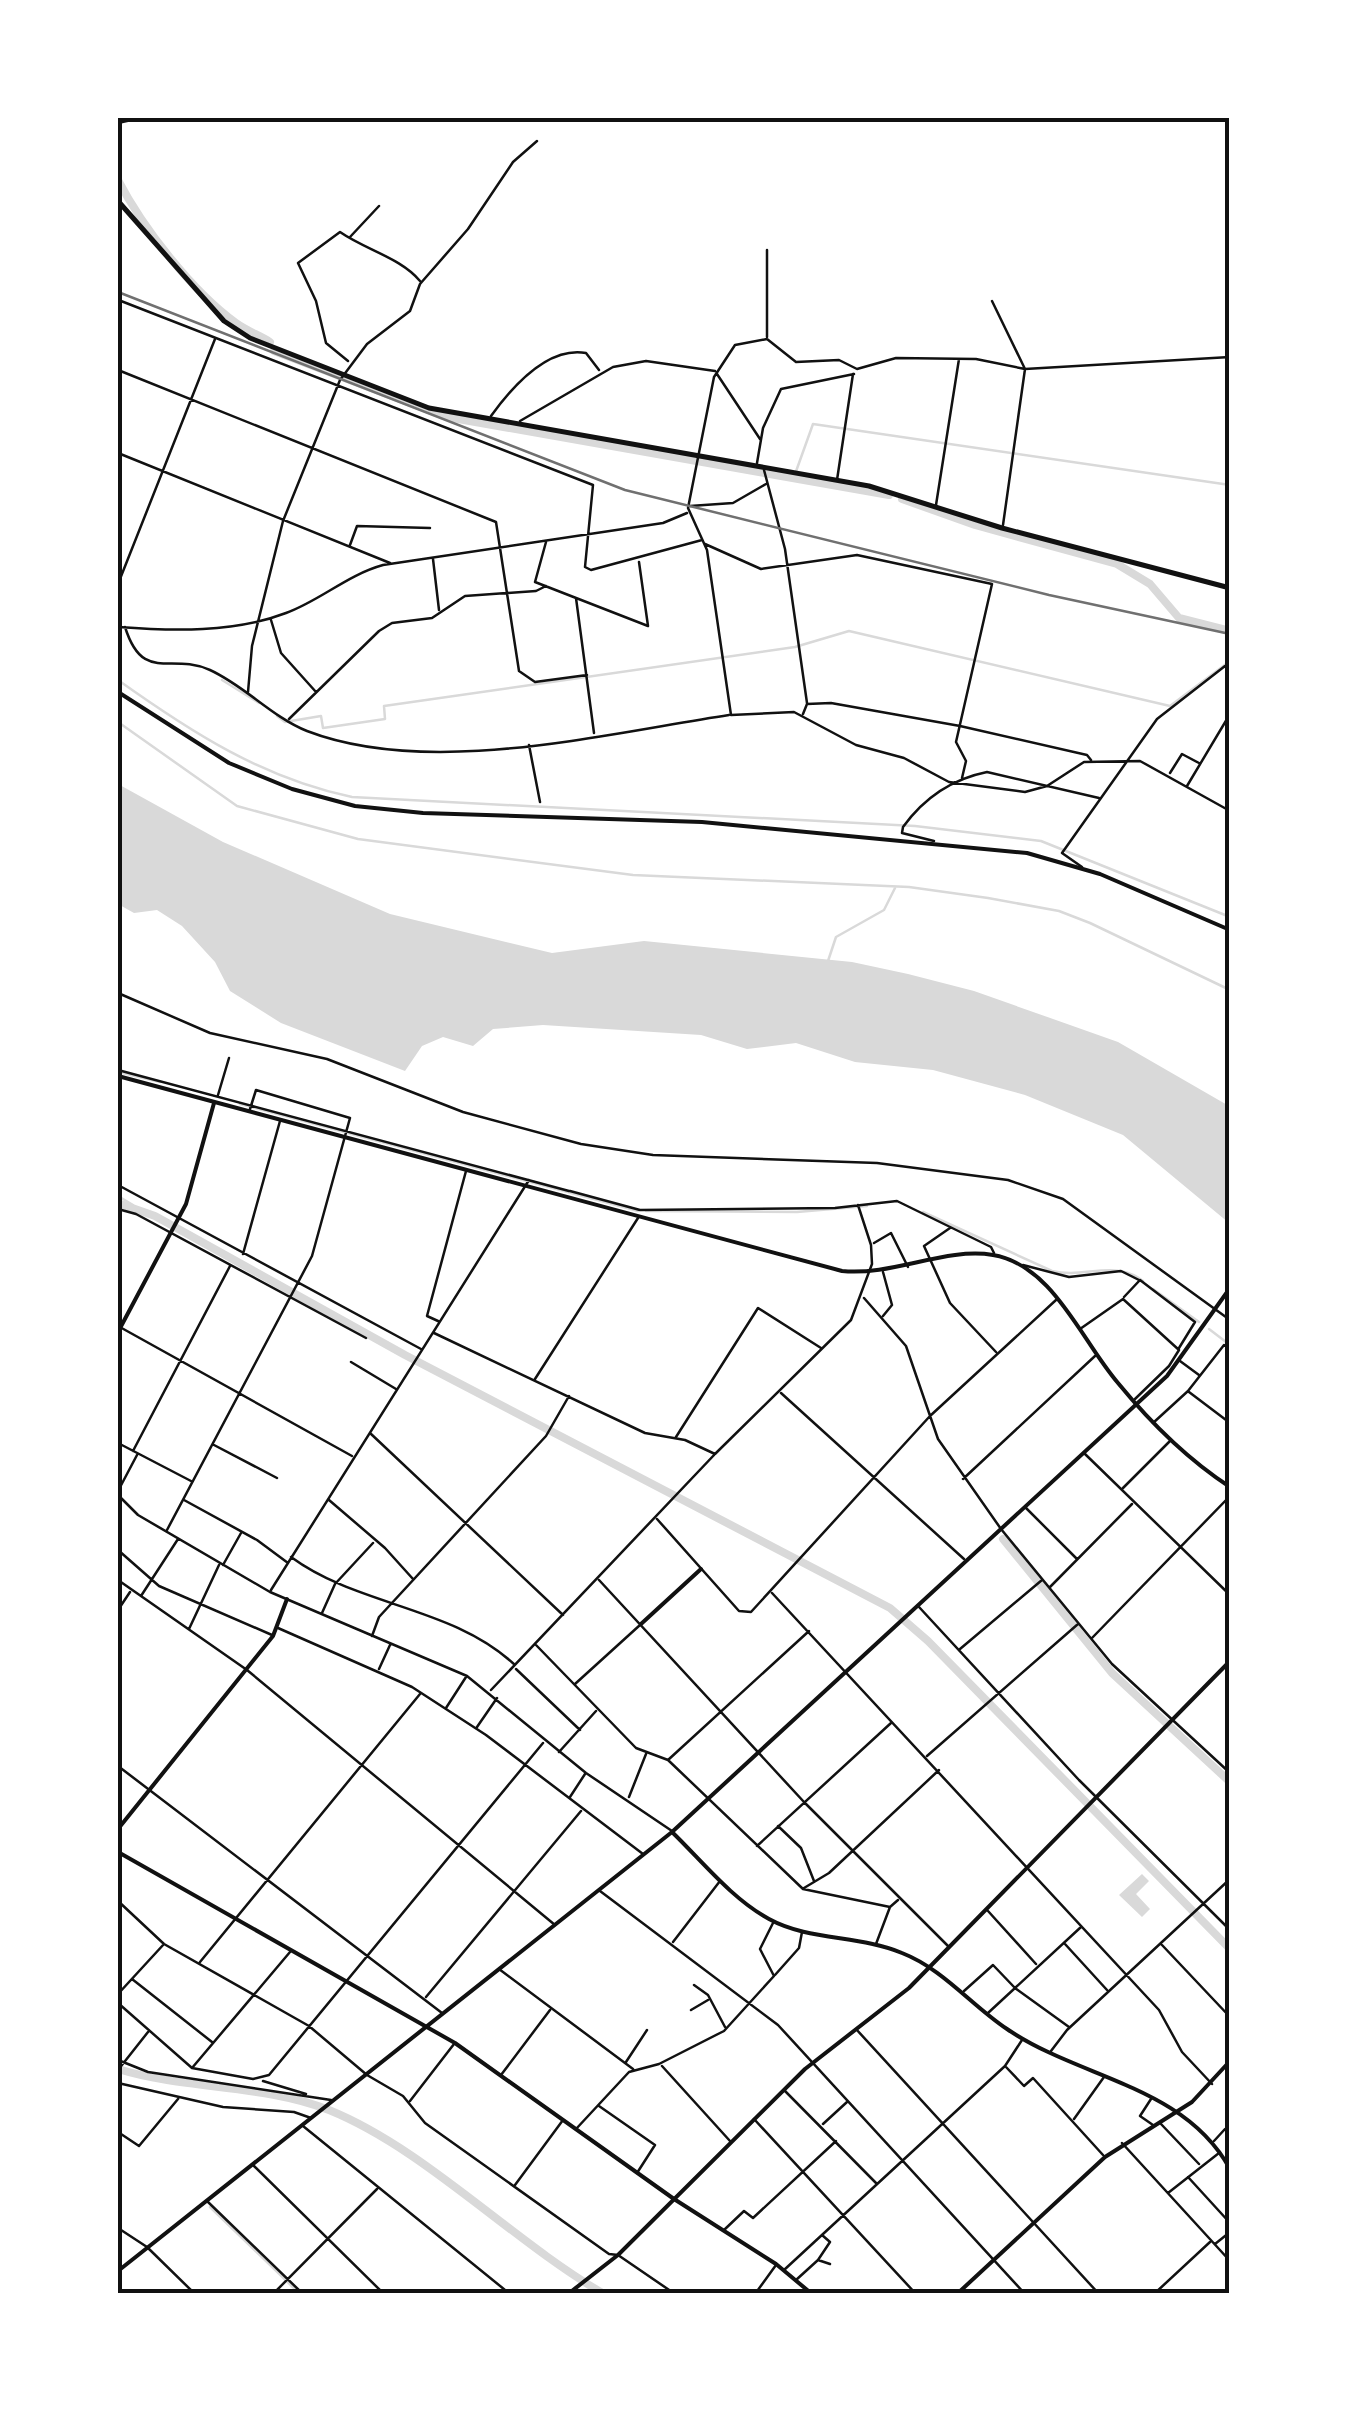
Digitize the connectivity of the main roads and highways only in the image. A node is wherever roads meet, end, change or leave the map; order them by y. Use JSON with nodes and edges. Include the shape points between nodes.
{"nodes":[{"id":1,"x":118,"y":201,"type":"edge"},
{"id":2,"x":1230,"y":588,"type":"edge"}],
"edges":[{"from":1,"to":2,"type":"highway","via":[[224,321],[250,338],[428,408],[837,480]]}]}
